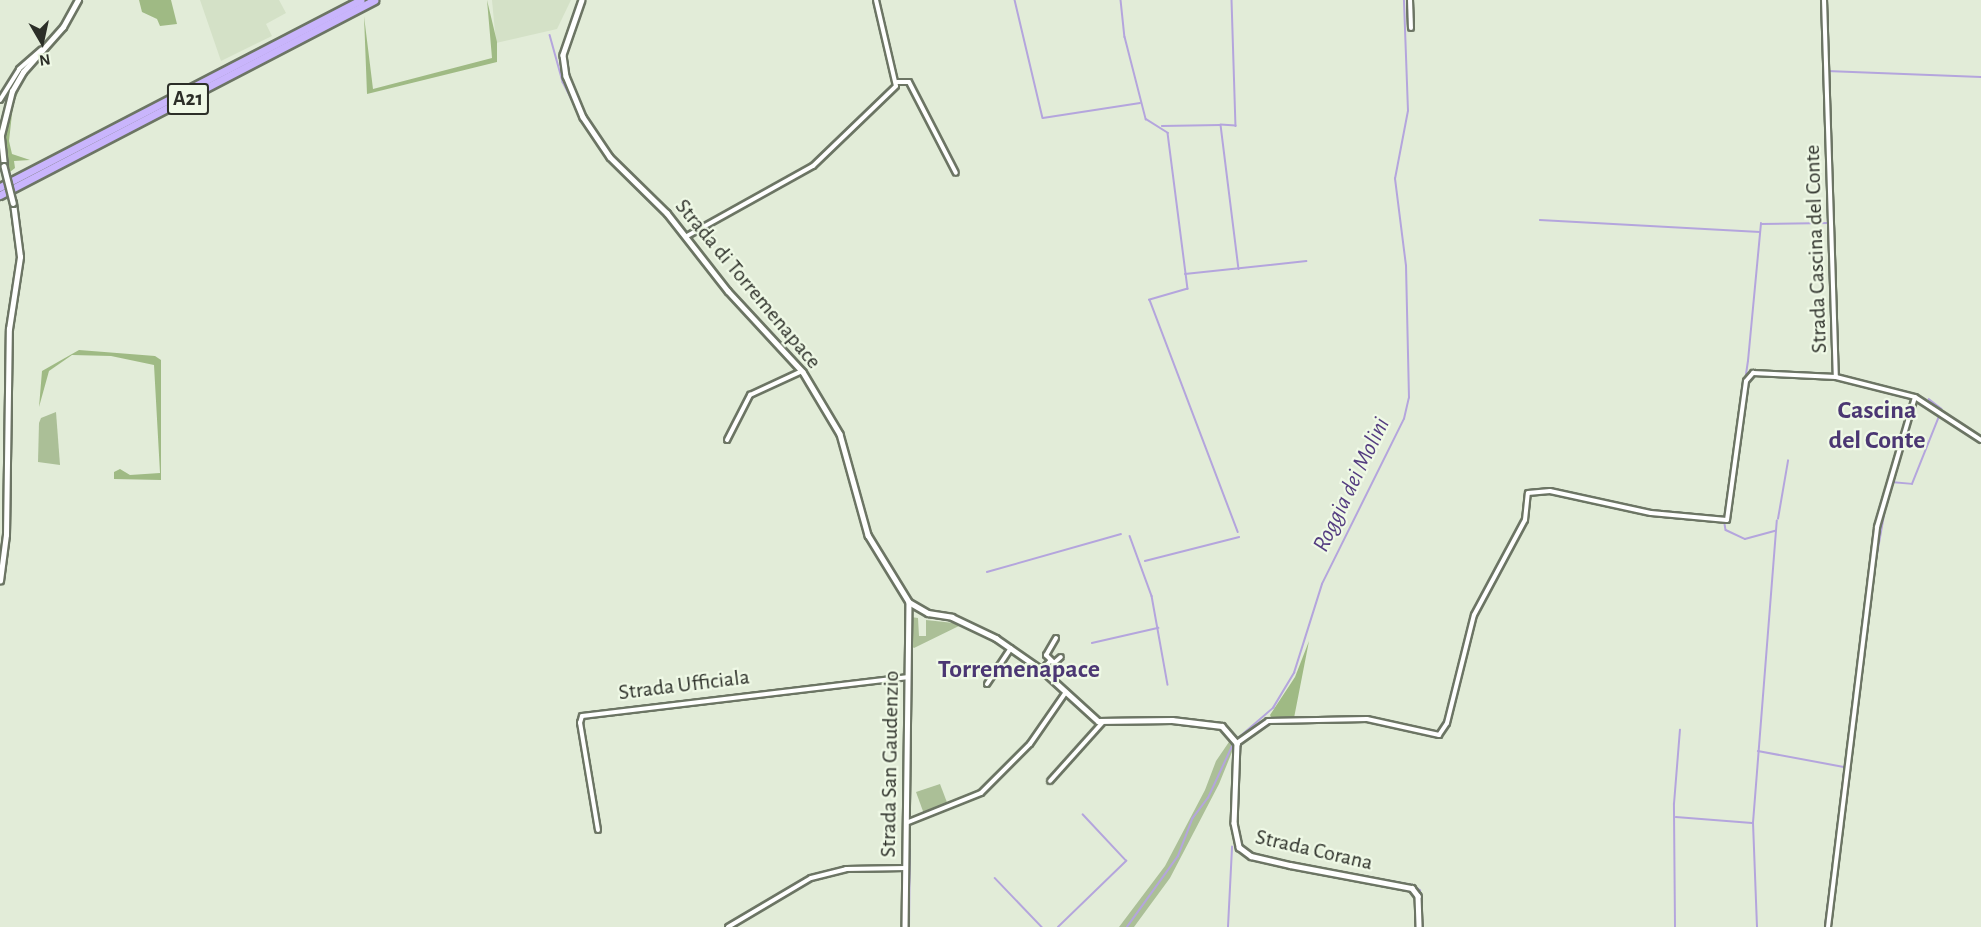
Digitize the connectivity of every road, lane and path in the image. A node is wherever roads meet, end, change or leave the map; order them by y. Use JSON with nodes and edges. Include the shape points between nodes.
{"nodes":[{"id":1,"x":78,"y":0,"type":"edge"},
{"id":2,"x":360,"y":0,"type":"edge"},
{"id":3,"x":374,"y":0,"type":"edge"},
{"id":4,"x":582,"y":0,"type":"edge"},
{"id":5,"x":876,"y":0,"type":"edge"},
{"id":6,"x":1410,"y":0,"type":"edge"},
{"id":7,"x":1824,"y":0,"type":"edge"},
{"id":8,"x":1411,"y":28,"type":"dead end"},
{"id":9,"x":45,"y":48,"type":"junction"},
{"id":10,"x":897,"y":82,"type":"junction"},
{"id":11,"x":0,"y":100,"type":"edge"},
{"id":12,"x":956,"y":173,"type":"dead end"},
{"id":13,"x":0,"y":187,"type":"edge"},
{"id":14,"x":0,"y":195,"type":"edge"},
{"id":15,"x":687,"y":236,"type":"junction"},
{"id":16,"x":802,"y":370,"type":"junction"},
{"id":17,"x":1836,"y":377,"type":"junction"},
{"id":18,"x":1915,"y":397,"type":"junction"},
{"id":19,"x":727,"y":440,"type":"dead end"},
{"id":20,"x":1981,"y":440,"type":"edge"},
{"id":21,"x":0,"y":581,"type":"edge"},
{"id":22,"x":909,"y":602,"type":"junction"},
{"id":23,"x":1056,"y":638,"type":"dead end"},
{"id":24,"x":1011,"y":648,"type":"junction"},
{"id":25,"x":1061,"y":657,"type":"dead end"},
{"id":26,"x":1051,"y":660,"type":"junction"},
{"id":27,"x":1042,"y":670,"type":"junction"},
{"id":28,"x":907,"y":677,"type":"junction"},
{"id":29,"x":987,"y":684,"type":"dead end"},
{"id":30,"x":1066,"y":692,"type":"junction"},
{"id":31,"x":1103,"y":722,"type":"junction"},
{"id":32,"x":1236,"y":741,"type":"junction"},
{"id":33,"x":1050,"y":781,"type":"dead end"},
{"id":34,"x":906,"y":824,"type":"junction"},
{"id":35,"x":598,"y":830,"type":"dead end"},
{"id":36,"x":906,"y":868,"type":"junction"},
{"id":37,"x":728,"y":927,"type":"edge"},
{"id":38,"x":905,"y":927,"type":"edge"},
{"id":39,"x":1419,"y":927,"type":"edge"},
{"id":40,"x":1828,"y":927,"type":"edge"}],
"edges":[{"from":1,"to":9,"type":"street"},
{"from":2,"to":13,"type":"highway","number":"A21"},
{"from":3,"to":14,"type":"highway","number":"A21"},
{"from":4,"to":15,"type":"street","name":"Strada di Torremenapace","via":[[563,55],[572,94],[602,148]]},
{"from":5,"to":10,"type":"street"},
{"from":6,"to":8,"type":"street"},
{"from":7,"to":17,"type":"street","name":"Strada Cascina del Conte"},
{"from":9,"to":11,"type":"street","via":[[26,61]]},
{"from":9,"to":21,"type":"street","bridge":true,"via":[[23,72],[6,104],[1,135],[20,257],[9,330],[6,535]]},
{"from":10,"to":12,"type":"street","via":[[909,82]]},
{"from":10,"to":15,"type":"street","via":[[818,163]]},
{"from":15,"to":16,"type":"street","name":"Strada di Torremenapace","via":[[728,291]]},
{"from":16,"to":19,"type":"street","via":[[750,395]]},
{"from":16,"to":22,"type":"street","name":"Strada di Torremenapace","via":[[840,434],[868,535]]},
{"from":17,"to":18,"type":"street"},
{"from":17,"to":32,"type":"street","name":"Strada Cascina del Conte","via":[[1757,373],[1748,377],[1727,520],[1651,513],[1550,491],[1528,493],[1525,520],[1474,615],[1447,723],[1439,735],[1367,719],[1268,722]]},
{"from":18,"to":20,"type":"street"},
{"from":18,"to":40,"type":"street","via":[[1877,527]]},
{"from":22,"to":24,"type":"street","via":[[928,613],[952,616]]},
{"from":22,"to":28,"type":"street","name":"Strada San Gaudenzio"},
{"from":23,"to":26,"type":"street","via":[[1046,655]]},
{"from":24,"to":27,"type":"street"},
{"from":24,"to":29,"type":"street"},
{"from":25,"to":26,"type":"street","via":[[1054,663]]},
{"from":26,"to":27,"type":"street"},
{"from":27,"to":30,"type":"street"},
{"from":28,"to":34,"type":"street","name":"Strada San Gaudenzio"},
{"from":28,"to":35,"type":"street","name":"Strada Ufficiala","via":[[582,716]]},
{"from":30,"to":31,"type":"street","via":[[1088,716]]},
{"from":30,"to":34,"type":"street","via":[[1030,744],[981,793]]},
{"from":31,"to":32,"type":"street","via":[[1172,720],[1216,724]]},
{"from":31,"to":33,"type":"street"},
{"from":32,"to":39,"type":"street","name":"Strada Corana","via":[[1234,823],[1239,847],[1251,856],[1280,863],[1412,888],[1418,896]]},
{"from":34,"to":36,"type":"street","name":"Strada San Gaudenzio"},
{"from":36,"to":37,"type":"street","via":[[846,869],[811,878]]},
{"from":36,"to":38,"type":"street","name":"Strada San Gaudenzio"}]}
